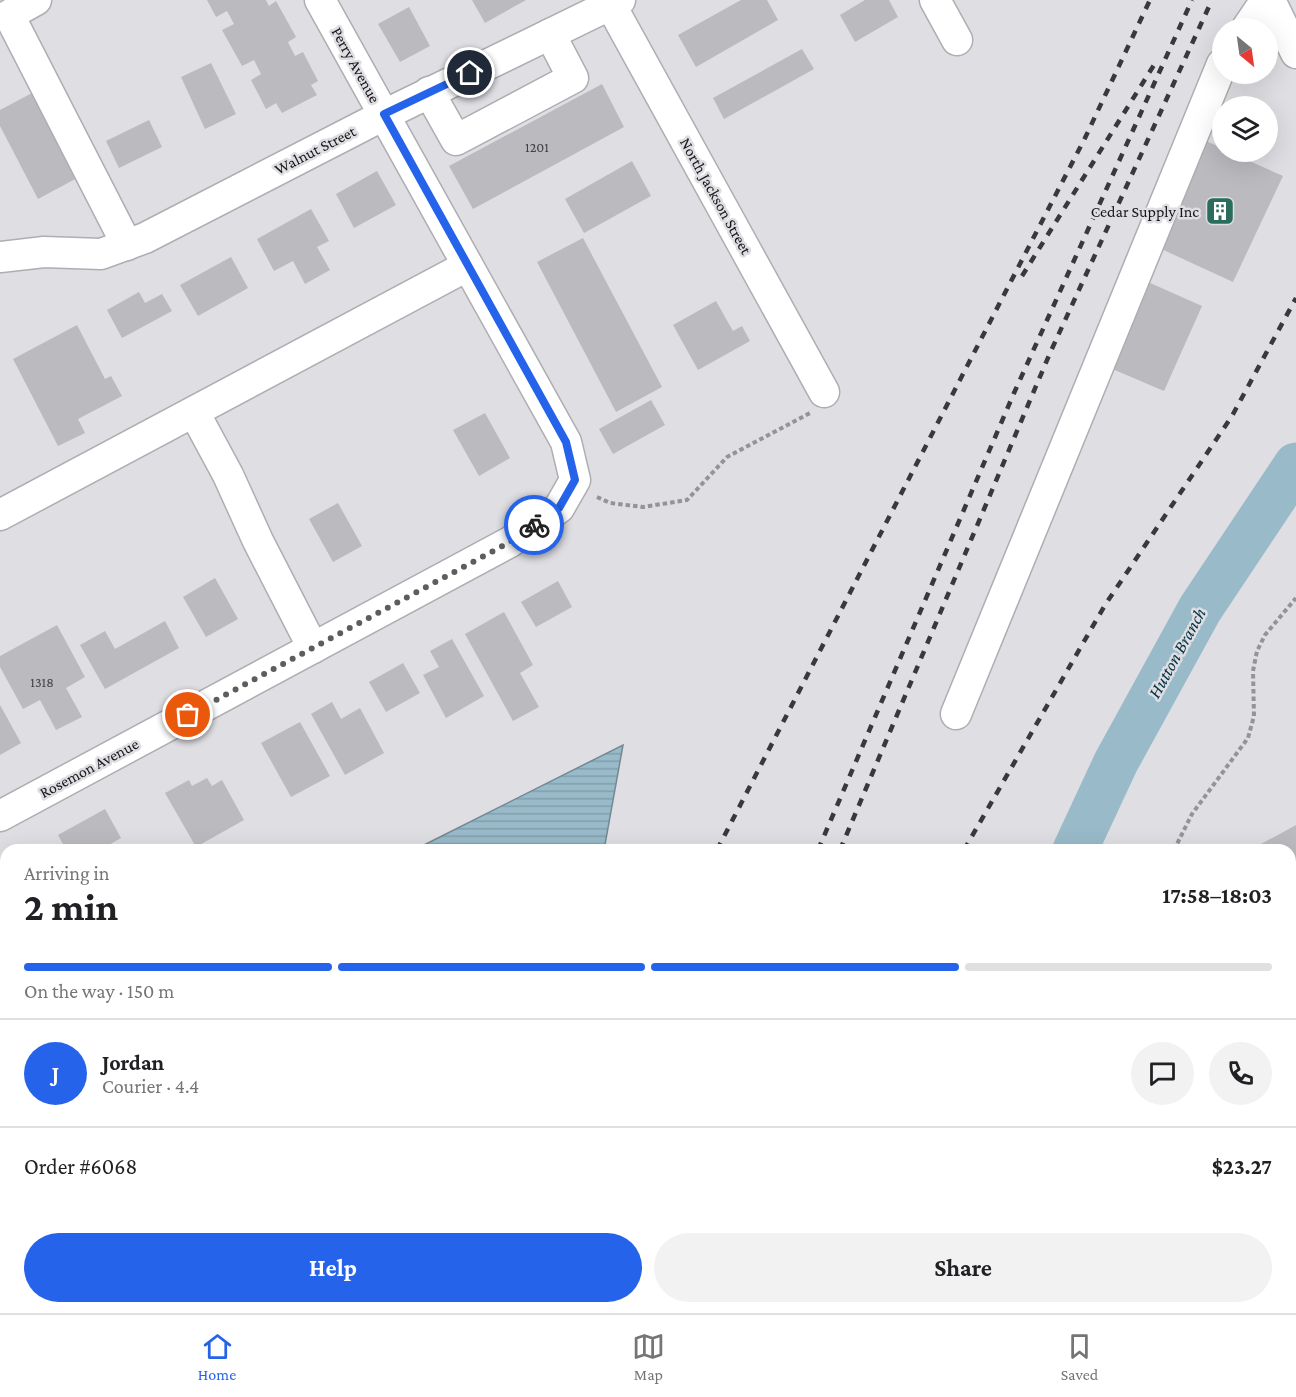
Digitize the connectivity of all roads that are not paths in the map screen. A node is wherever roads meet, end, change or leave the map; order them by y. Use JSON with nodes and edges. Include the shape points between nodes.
{"nodes":[{"id":1,"x":36,"y":0,"type":"edge"},
{"id":2,"x":320,"y":0,"type":"edge"},
{"id":3,"x":935,"y":0,"type":"edge"},
{"id":4,"x":1268,"y":0,"type":"edge"},
{"id":5,"x":613,"y":2,"type":"edge"},
{"id":6,"x":1254,"y":18,"type":"edge"},
{"id":7,"x":550,"y":34,"type":"junction"},
{"id":8,"x":957,"y":40,"type":"dead end"},
{"id":9,"x":1296,"y":53,"type":"edge"},
{"id":10,"x":1214,"y":84,"type":"edge"},
{"id":11,"x":429,"y":92,"type":"junction"},
{"id":12,"x":384,"y":114,"type":"junction"},
{"id":13,"x":127,"y":244,"type":"junction"},
{"id":14,"x":0,"y":257,"type":"edge"},
{"id":15,"x":467,"y":266,"type":"junction"},
{"id":16,"x":824,"y":392,"type":"road end"},
{"id":17,"x":194,"y":412,"type":"junction"},
{"id":18,"x":574,"y":482,"type":"joint"},
{"id":19,"x":0,"y":516,"type":"edge"},
{"id":20,"x":313,"y":648,"type":"junction"},
{"id":21,"x":956,"y":714,"type":"dead end"},
{"id":22,"x":0,"y":816,"type":"edge"}],
"edges":[{"from":1,"to":13,"type":"street","via":[[9,15]]},
{"from":2,"to":12,"type":"street","name":"Perry Avenue"},
{"from":3,"to":8,"type":"street"},
{"from":4,"to":6,"type":"street"},
{"from":4,"to":9,"type":"street"},
{"from":5,"to":7,"type":"street","name":"Walnut Street"},
{"from":5,"to":16,"type":"street","name":"North Jackson Street"},
{"from":7,"to":11,"type":"street","name":"Walnut Street"},
{"from":7,"to":11,"type":"street","via":[[573,78],[456,140]]},
{"from":10,"to":21,"type":"street"},
{"from":11,"to":12,"type":"street","name":"Walnut Street"},
{"from":12,"to":13,"type":"street","name":"Walnut Street"},
{"from":12,"to":15,"type":"street","name":"Perry Avenue"},
{"from":13,"to":14,"type":"street","name":"Walnut Street","via":[[102,254],[44,252]]},
{"from":15,"to":17,"type":"street"},
{"from":15,"to":18,"type":"street","name":"Perry Avenue","via":[[566,442]]},
{"from":17,"to":19,"type":"street"},
{"from":17,"to":20,"type":"street"},
{"from":18,"to":20,"type":"street","name":"Rosemon Avenue","via":[[559,508],[510,542]]},
{"from":20,"to":22,"type":"street","name":"Rosemon Avenue"}]}
